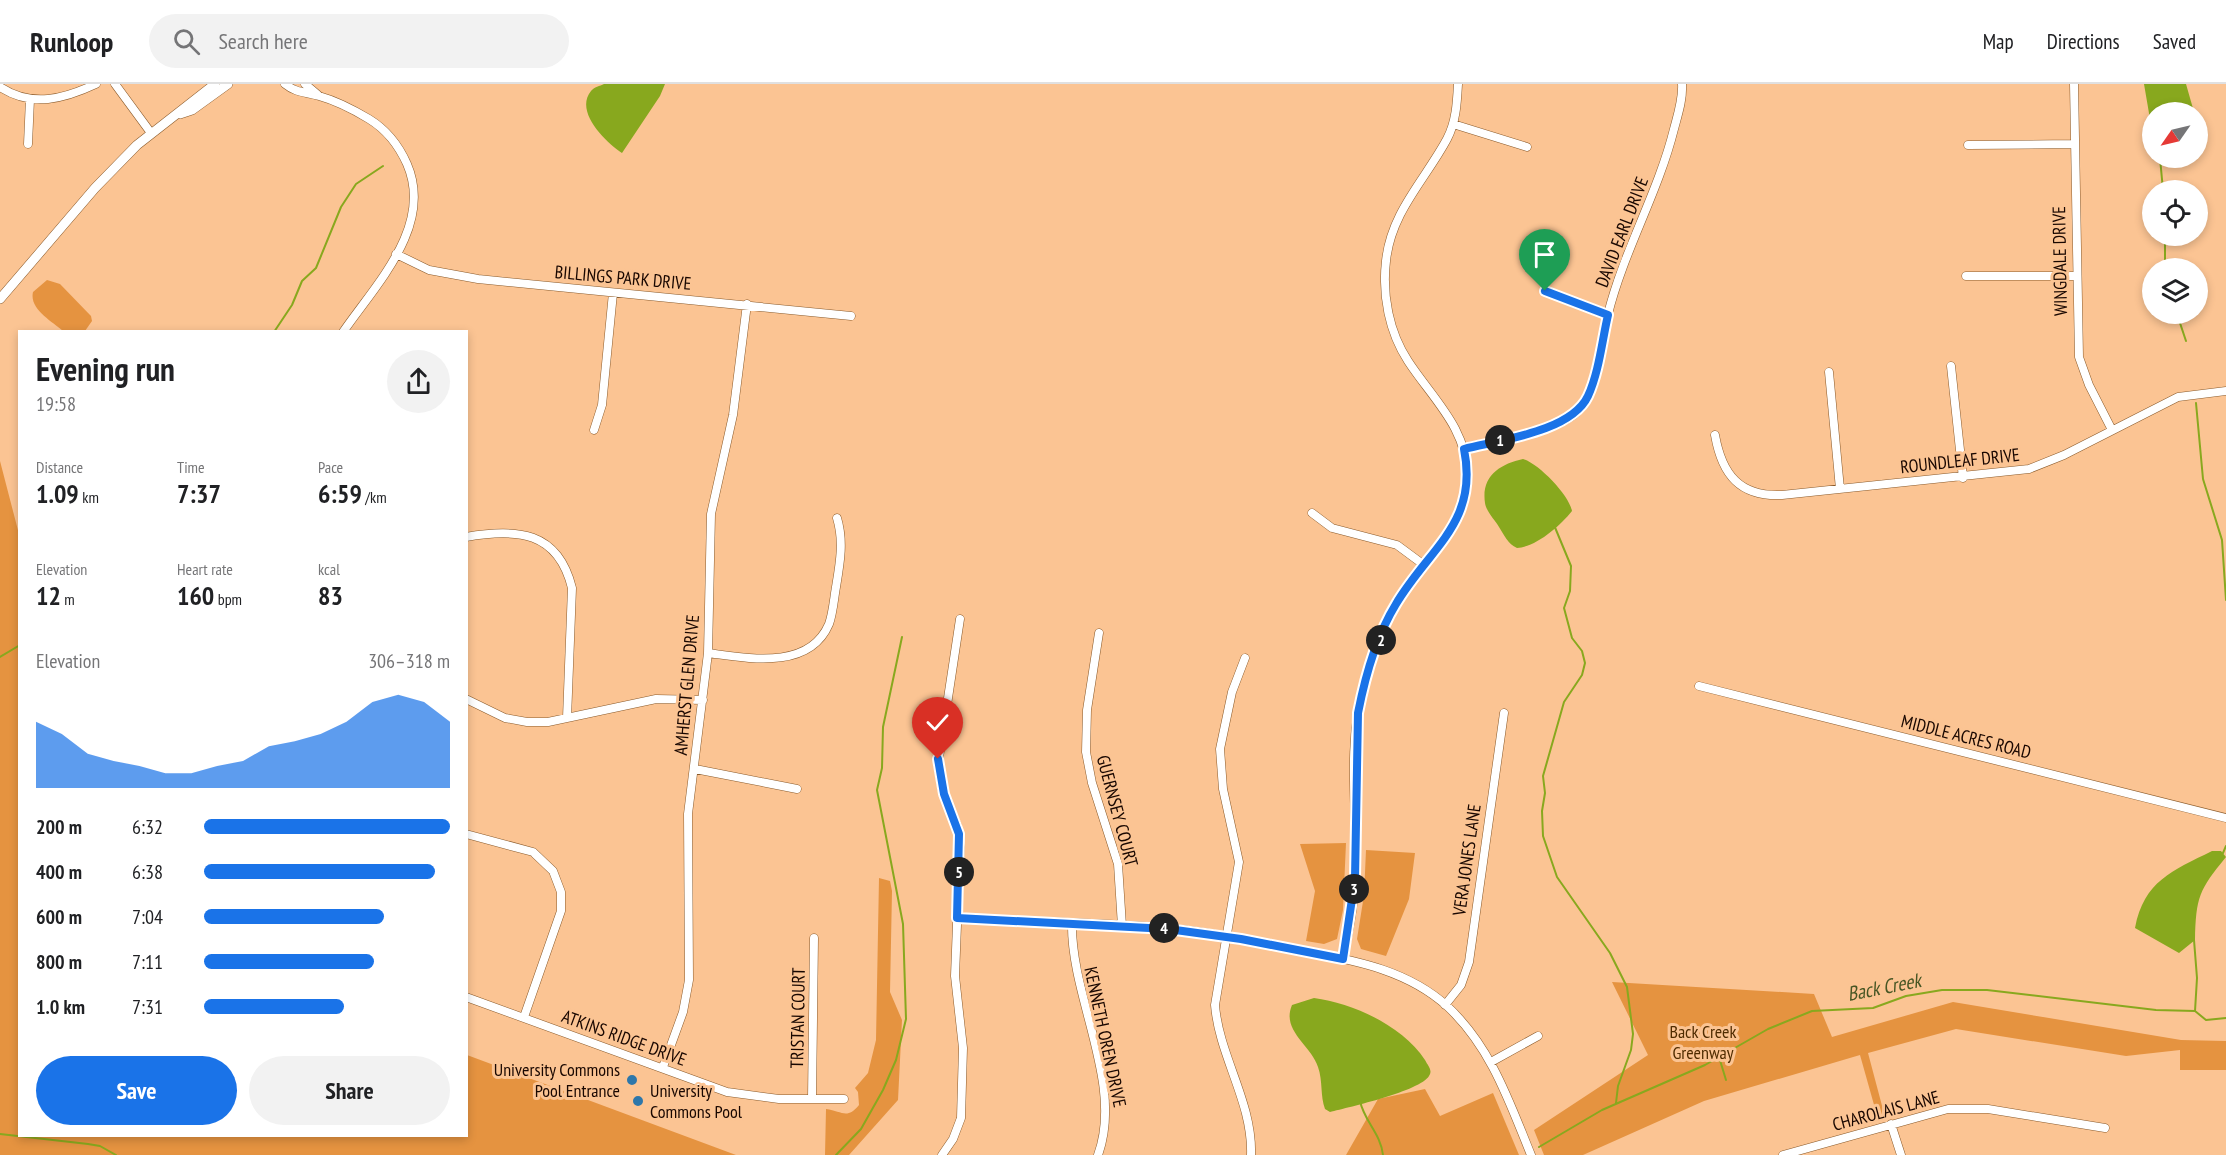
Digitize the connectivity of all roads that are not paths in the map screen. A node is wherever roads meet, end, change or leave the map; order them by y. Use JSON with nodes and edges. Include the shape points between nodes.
{"nodes":[{"id":1,"x":96,"y":84,"type":"edge"},
{"id":2,"x":115,"y":84,"type":"edge"},
{"id":3,"x":216,"y":84,"type":"edge"},
{"id":4,"x":228,"y":84,"type":"edge"},
{"id":5,"x":285,"y":84,"type":"edge"},
{"id":6,"x":306,"y":84,"type":"edge"},
{"id":7,"x":1458,"y":84,"type":"edge"},
{"id":8,"x":1682,"y":84,"type":"edge"},
{"id":9,"x":2074,"y":84,"type":"edge"},
{"id":10,"x":0,"y":87,"type":"edge"},
{"id":11,"x":319,"y":96,"type":"junction"},
{"id":12,"x":30,"y":99,"type":"junction"},
{"id":13,"x":175,"y":115,"type":"junction"},
{"id":14,"x":1453,"y":124,"type":"junction"},
{"id":15,"x":151,"y":133,"type":"junction"},
{"id":16,"x":28,"y":144,"type":"dead end"},
{"id":17,"x":2074,"y":144,"type":"junction"},
{"id":18,"x":1968,"y":145,"type":"dead end"},
{"id":19,"x":1527,"y":147,"type":"dead end"},
{"id":20,"x":396,"y":254,"type":"junction"},
{"id":21,"x":1966,"y":276,"type":"dead end"},
{"id":22,"x":2076,"y":276,"type":"junction"},
{"id":23,"x":1545,"y":291,"type":"dead end"},
{"id":24,"x":613,"y":293,"type":"junction"},
{"id":25,"x":0,"y":299,"type":"edge"},
{"id":26,"x":747,"y":304,"type":"junction"},
{"id":27,"x":1608,"y":315,"type":"junction"},
{"id":28,"x":851,"y":316,"type":"dead end"},
{"id":29,"x":344,"y":330,"type":"edge"},
{"id":30,"x":1951,"y":366,"type":"dead end"},
{"id":31,"x":1829,"y":372,"type":"dead end"},
{"id":32,"x":2226,"y":391,"type":"edge"},
{"id":33,"x":594,"y":430,"type":"dead end"},
{"id":34,"x":2112,"y":430,"type":"junction"},
{"id":35,"x":1715,"y":435,"type":"dead end"},
{"id":36,"x":1464,"y":449,"type":"junction"},
{"id":37,"x":1963,"y":478,"type":"junction"},
{"id":38,"x":1840,"y":489,"type":"junction"},
{"id":39,"x":1312,"y":513,"type":"dead end"},
{"id":40,"x":837,"y":518,"type":"dead end"},
{"id":41,"x":468,"y":537,"type":"edge"},
{"id":42,"x":1424,"y":566,"type":"junction"},
{"id":43,"x":960,"y":619,"type":"dead end"},
{"id":44,"x":1099,"y":633,"type":"dead end"},
{"id":45,"x":708,"y":653,"type":"junction"},
{"id":46,"x":1245,"y":658,"type":"dead end"},
{"id":47,"x":1699,"y":686,"type":"dead end"},
{"id":48,"x":468,"y":700,"type":"edge"},
{"id":49,"x":703,"y":700,"type":"junction"},
{"id":50,"x":1504,"y":713,"type":"dead end"},
{"id":51,"x":567,"y":718,"type":"junction"},
{"id":52,"x":694,"y":769,"type":"junction"},
{"id":53,"x":797,"y":789,"type":"dead end"},
{"id":54,"x":2226,"y":818,"type":"edge"},
{"id":55,"x":468,"y":835,"type":"edge"},
{"id":56,"x":957,"y":918,"type":"junction"},
{"id":57,"x":1072,"y":924,"type":"junction"},
{"id":58,"x":1122,"y":926,"type":"junction"},
{"id":59,"x":1227,"y":936,"type":"junction"},
{"id":60,"x":814,"y":938,"type":"dead end"},
{"id":61,"x":1343,"y":959,"type":"junction"},
{"id":62,"x":468,"y":998,"type":"edge"},
{"id":63,"x":1445,"y":1005,"type":"junction"},
{"id":64,"x":524,"y":1017,"type":"junction"},
{"id":65,"x":1538,"y":1036,"type":"dead end"},
{"id":66,"x":1491,"y":1062,"type":"junction"},
{"id":67,"x":663,"y":1067,"type":"junction"},
{"id":68,"x":812,"y":1099,"type":"junction"},
{"id":69,"x":844,"y":1099,"type":"dead end"},
{"id":70,"x":1891,"y":1124,"type":"junction"},
{"id":71,"x":2105,"y":1128,"type":"dead end"},
{"id":72,"x":942,"y":1155,"type":"edge"},
{"id":73,"x":1098,"y":1155,"type":"edge"},
{"id":74,"x":1251,"y":1155,"type":"edge"},
{"id":75,"x":1531,"y":1155,"type":"edge"},
{"id":76,"x":1784,"y":1155,"type":"edge"},
{"id":77,"x":1901,"y":1155,"type":"edge"}],
"edges":[{"from":1,"to":12,"type":"street","via":[[62,98]]},
{"from":2,"to":15,"type":"street"},
{"from":3,"to":13,"type":"street"},
{"from":4,"to":13,"type":"street","via":[[192,110]]},
{"from":5,"to":11,"type":"street","via":[[294,91]]},
{"from":6,"to":11,"type":"street"},
{"from":7,"to":14,"type":"street"},
{"from":8,"to":27,"type":"street","name":"DAVID EARL DRIVE","via":[[1682,100],[1661,174]]},
{"from":9,"to":17,"type":"street","name":"WINGDALE DRIVE"},
{"from":10,"to":12,"type":"street"},
{"from":11,"to":20,"type":"street","via":[[382,128],[403,155],[414,187],[414,213]]},
{"from":12,"to":16,"type":"street"},
{"from":13,"to":15,"type":"street"},
{"from":14,"to":19,"type":"street"},
{"from":14,"to":36,"type":"street","via":[[1396,223],[1384,279],[1387,309],[1400,346],[1450,419]]},
{"from":15,"to":25,"type":"street","via":[[95,188]]},
{"from":17,"to":18,"type":"street"},
{"from":17,"to":22,"type":"street","name":"WINGDALE DRIVE"},
{"from":20,"to":24,"type":"street","name":"BILLINGS PARK DRIVE","via":[[443,274]]},
{"from":20,"to":29,"type":"street"},
{"from":21,"to":22,"type":"street"},
{"from":22,"to":34,"type":"street","name":"WINGDALE DRIVE","via":[[2079,357]]},
{"from":23,"to":27,"type":"street"},
{"from":24,"to":26,"type":"street","name":"BILLINGS PARK DRIVE"},
{"from":24,"to":33,"type":"street","via":[[602,405]]},
{"from":26,"to":28,"type":"street","name":"BILLINGS PARK DRIVE"},
{"from":26,"to":45,"type":"street","name":"AMHERST GLEN DRIVE","via":[[733,415],[711,514]]},
{"from":27,"to":36,"type":"street","name":"DAVID EARL DRIVE","via":[[1593,384],[1578,411],[1552,426]]},
{"from":30,"to":37,"type":"street"},
{"from":31,"to":38,"type":"street"},
{"from":32,"to":34,"type":"street","name":"ROUNDLEAF DRIVE","via":[[2178,397]]},
{"from":34,"to":37,"type":"street","name":"ROUNDLEAF DRIVE","via":[[2043,465]]},
{"from":35,"to":38,"type":"street","name":"ROUNDLEAF DRIVE","via":[[1724,467],[1745,488],[1774,495]]},
{"from":36,"to":42,"type":"street","via":[[1467,478],[1462,508],[1449,535]]},
{"from":37,"to":38,"type":"street","name":"ROUNDLEAF DRIVE"},
{"from":39,"to":42,"type":"street","via":[[1332,528],[1396,545]]},
{"from":40,"to":45,"type":"street","via":[[843,537],[837,581],[829,623],[818,641],[785,658]]},
{"from":41,"to":51,"type":"street","via":[[514,532],[537,538],[557,553],[568,570],[572,598]]},
{"from":42,"to":61,"type":"street","via":[[1392,612],[1362,692],[1356,734],[1355,879]]},
{"from":43,"to":56,"type":"street","via":[[938,759],[944,794],[959,834]]},
{"from":44,"to":58,"type":"street","name":"GUERNSEY COURT","via":[[1086,710],[1086,752],[1118,864]]},
{"from":45,"to":49,"type":"street","name":"AMHERST GLEN DRIVE"},
{"from":46,"to":59,"type":"street","via":[[1232,692],[1220,749],[1223,789],[1239,862]]},
{"from":47,"to":54,"type":"street","name":"MIDDLE ACRES ROAD"},
{"from":48,"to":51,"type":"street","via":[[505,718],[527,722]]},
{"from":49,"to":51,"type":"street","via":[[656,699]]},
{"from":49,"to":52,"type":"street","name":"AMHERST GLEN DRIVE"},
{"from":50,"to":63,"type":"street","name":"VERA JONES LANE","via":[[1469,962],[1461,985]]},
{"from":52,"to":53,"type":"street"},
{"from":52,"to":67,"type":"street","name":"AMHERST GLEN DRIVE","via":[[688,814],[689,980],[683,1012]]},
{"from":55,"to":64,"type":"street","via":[[533,852],[553,871],[561,892],[561,911]]},
{"from":56,"to":57,"type":"street"},
{"from":56,"to":72,"type":"street","via":[[955,976],[963,1048],[961,1118]]},
{"from":57,"to":58,"type":"street"},
{"from":57,"to":73,"type":"street","name":"KENNETH OREN DRIVE","via":[[1074,962],[1106,1112],[1105,1135]]},
{"from":58,"to":59,"type":"street"},
{"from":59,"to":61,"type":"street"},
{"from":59,"to":74,"type":"street","via":[[1215,998],[1216,1019],[1249,1128]]},
{"from":60,"to":68,"type":"street","name":"TRISTAN COURT"},
{"from":61,"to":63,"type":"street","via":[[1390,971]]},
{"from":62,"to":64,"type":"street","name":"ATKINS RIDGE DRIVE"},
{"from":63,"to":66,"type":"street","via":[[1475,1037]]},
{"from":64,"to":67,"type":"street","name":"ATKINS RIDGE DRIVE"},
{"from":65,"to":66,"type":"street"},
{"from":66,"to":75,"type":"street"},
{"from":67,"to":68,"type":"street","name":"ATKINS RIDGE DRIVE","via":[[727,1092]]},
{"from":68,"to":69,"type":"street","name":"ATKINS RIDGE DRIVE"},
{"from":70,"to":71,"type":"street","name":"CHAROLAIS LANE","via":[[1935,1111],[1968,1108]]},
{"from":70,"to":76,"type":"street","name":"CHAROLAIS LANE"},
{"from":70,"to":77,"type":"street"}]}
